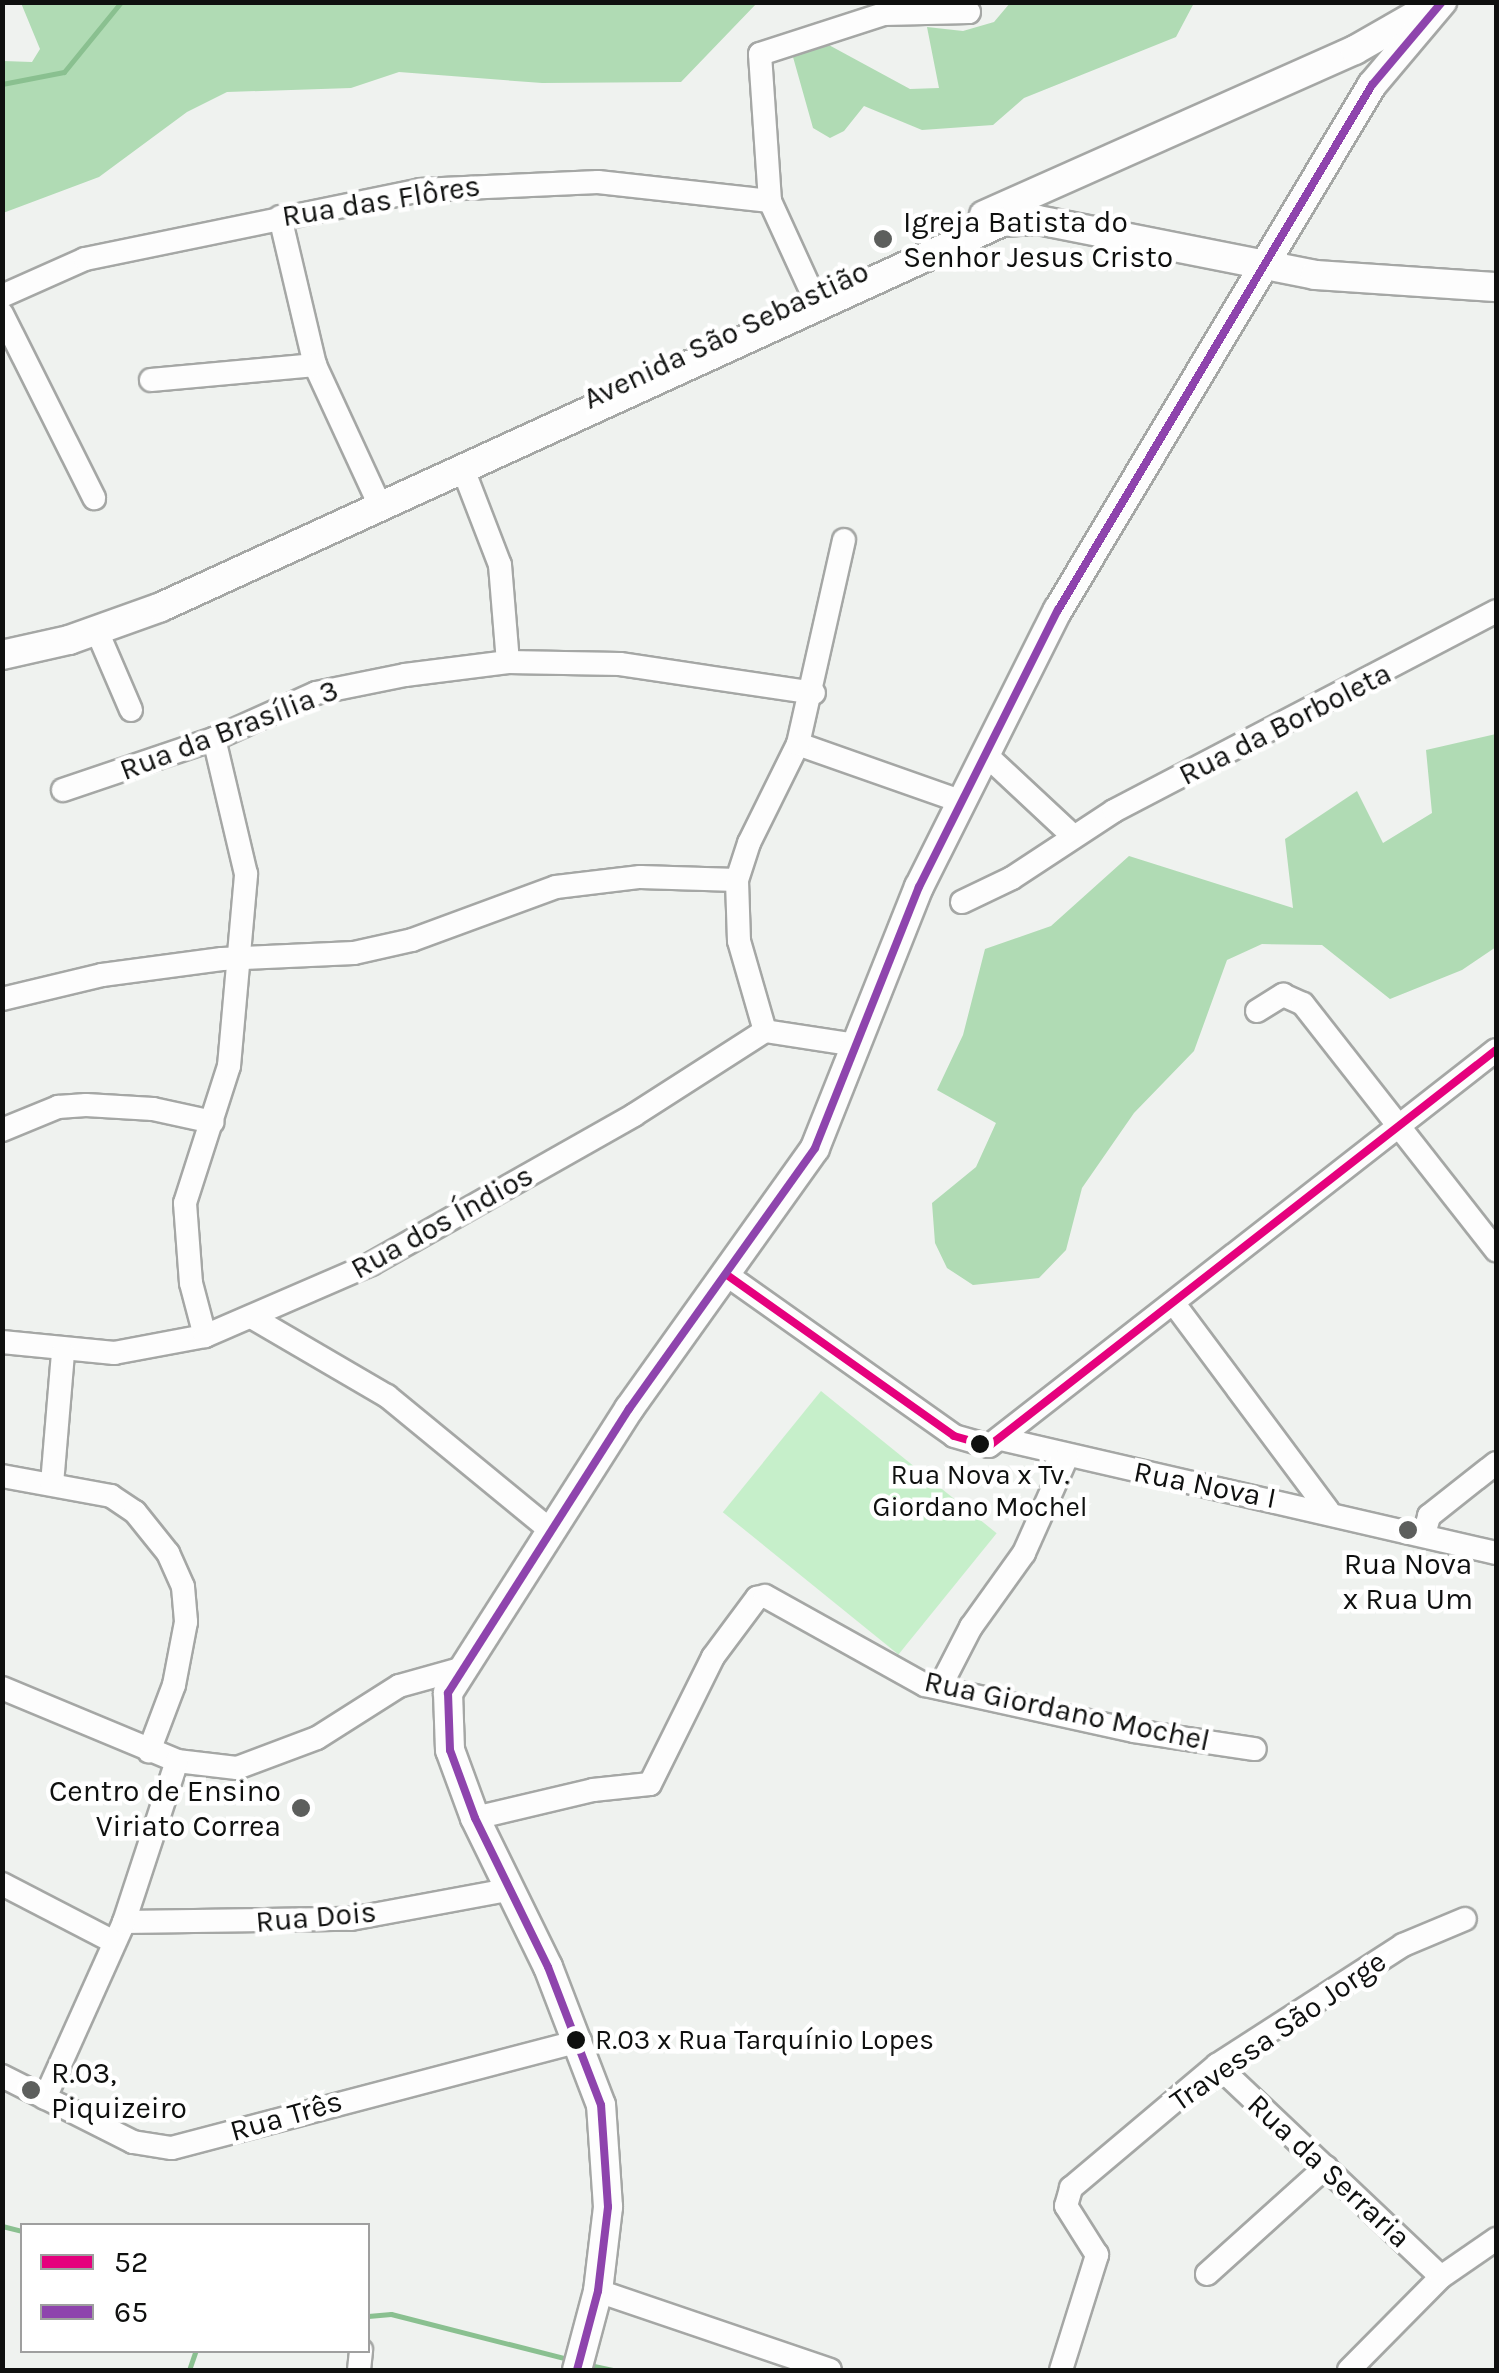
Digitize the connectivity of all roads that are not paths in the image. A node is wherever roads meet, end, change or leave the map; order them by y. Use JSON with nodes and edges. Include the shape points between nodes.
{"nodes":[{"id":1,"x":1440,"y":2,"type":"edge"},
{"id":2,"x":969,"y":12,"type":"dead end"},
{"id":3,"x":1355,"y":50,"type":"junction"},
{"id":4,"x":1372,"y":85,"type":"junction"},
{"id":5,"x":1082,"y":173,"type":"junction"},
{"id":6,"x":770,"y":200,"type":"junction"},
{"id":7,"x":280,"y":217,"type":"junction"},
{"id":8,"x":1082,"y":228,"type":"junction"},
{"id":9,"x":1266,"y":267,"type":"junction"},
{"id":10,"x":1496,"y":286,"type":"edge"},
{"id":11,"x":812,"y":295,"type":"junction"},
{"id":12,"x":2,"y":296,"type":"edge"},
{"id":13,"x":2,"y":314,"type":"edge"},
{"id":14,"x":315,"y":365,"type":"junction"},
{"id":15,"x":151,"y":380,"type":"dead end"},
{"id":16,"x":463,"y":469,"type":"junction"},
{"id":17,"x":376,"y":496,"type":"junction"},
{"id":18,"x":94,"y":498,"type":"dead end"},
{"id":19,"x":844,"y":540,"type":"dead end"},
{"id":20,"x":1496,"y":611,"type":"edge"},
{"id":21,"x":96,"y":631,"type":"junction"},
{"id":22,"x":2,"y":640,"type":"edge"},
{"id":23,"x":2,"y":655,"type":"edge"},
{"id":24,"x":508,"y":662,"type":"junction"},
{"id":25,"x":814,"y":693,"type":"junction"},
{"id":26,"x":131,"y":710,"type":"dead end"},
{"id":27,"x":214,"y":739,"type":"junction"},
{"id":28,"x":798,"y":744,"type":"junction"},
{"id":29,"x":984,"y":753,"type":"junction"},
{"id":30,"x":64,"y":790,"type":"dead end"},
{"id":31,"x":960,"y":801,"type":"junction"},
{"id":32,"x":1072,"y":835,"type":"junction"},
{"id":33,"x":738,"y":880,"type":"junction"},
{"id":34,"x":962,"y":902,"type":"dead end"},
{"id":35,"x":242,"y":958,"type":"junction"},
{"id":36,"x":2,"y":999,"type":"edge"},
{"id":37,"x":1257,"y":1012,"type":"dead end"},
{"id":38,"x":765,"y":1031,"type":"junction"},
{"id":39,"x":857,"y":1046,"type":"junction"},
{"id":40,"x":1496,"y":1050,"type":"edge"},
{"id":41,"x":213,"y":1122,"type":"junction"},
{"id":42,"x":1400,"y":1123,"type":"junction"},
{"id":43,"x":2,"y":1130,"type":"edge"},
{"id":44,"x":1496,"y":1250,"type":"edge"},
{"id":45,"x":727,"y":1274,"type":"junction"},
{"id":46,"x":1175,"y":1305,"type":"junction"},
{"id":47,"x":255,"y":1319,"type":"junction"},
{"id":48,"x":206,"y":1336,"type":"junction"},
{"id":49,"x":2,"y":1342,"type":"edge"},
{"id":50,"x":62,"y":1352,"type":"junction"},
{"id":51,"x":1001,"y":1439,"type":"junction"},
{"id":52,"x":1067,"y":1457,"type":"junction"},
{"id":53,"x":1496,"y":1462,"type":"edge"},
{"id":54,"x":2,"y":1476,"type":"edge"},
{"id":55,"x":52,"y":1484,"type":"junction"},
{"id":56,"x":1328,"y":1510,"type":"junction"},
{"id":57,"x":549,"y":1529,"type":"junction"},
{"id":58,"x":1424,"y":1534,"type":"junction"},
{"id":59,"x":1496,"y":1553,"type":"edge"},
{"id":60,"x":460,"y":1669,"type":"junction"},
{"id":61,"x":940,"y":1687,"type":"junction"},
{"id":62,"x":2,"y":1688,"type":"edge"},
{"id":63,"x":1255,"y":1748,"type":"dead end"},
{"id":64,"x":150,"y":1751,"type":"junction"},
{"id":65,"x":177,"y":1761,"type":"junction"},
{"id":66,"x":475,"y":1818,"type":"junction"},
{"id":67,"x":2,"y":1884,"type":"edge"},
{"id":68,"x":507,"y":1890,"type":"junction"},
{"id":69,"x":1465,"y":1919,"type":"dead end"},
{"id":70,"x":119,"y":1932,"type":"junction"},
{"id":71,"x":580,"y":2041,"type":"junction"},
{"id":72,"x":1217,"y":2066,"type":"junction"},
{"id":73,"x":2,"y":2076,"type":"edge"},
{"id":74,"x":45,"y":2098,"type":"junction"},
{"id":75,"x":1326,"y":2167,"type":"junction"},
{"id":76,"x":1496,"y":2239,"type":"edge"},
{"id":77,"x":1208,"y":2274,"type":"dead end"},
{"id":78,"x":1441,"y":2277,"type":"junction"},
{"id":79,"x":598,"y":2291,"type":"junction"},
{"id":80,"x":579,"y":2364,"type":"edge"},
{"id":81,"x":830,"y":2370,"type":"edge"},
{"id":82,"x":1062,"y":2370,"type":"edge"},
{"id":83,"x":1349,"y":2370,"type":"edge"}],
"edges":[{"from":1,"to":3,"type":"main road","name":"Avenida São Sebastião"},
{"from":1,"to":4,"type":"main road"},
{"from":2,"to":6,"type":"street","via":[[884,14],[762,50]]},
{"from":3,"to":4,"type":"main road","via":[[1376,62]]},
{"from":3,"to":5,"type":"main road","name":"Avenida São Sebastião"},
{"from":4,"to":9,"type":"main road"},
{"from":5,"to":8,"type":"main road","via":[[1065,206]]},
{"from":5,"to":11,"type":"main road","name":"Avenida São Sebastião"},
{"from":6,"to":7,"type":"street","name":"Rua das Flôres","via":[[631,184],[497,183]]},
{"from":6,"to":11,"type":"street"},
{"from":7,"to":12,"type":"street","name":"Rua das Flôres","via":[[85,259]]},
{"from":7,"to":14,"type":"street"},
{"from":8,"to":9,"type":"main road"},
{"from":8,"to":16,"type":"main road","name":"Avenida São Sebastião","via":[[1002,222]]},
{"from":9,"to":10,"type":"main road"},
{"from":9,"to":29,"type":"main road","via":[[1058,610]]},
{"from":11,"to":17,"type":"main road","name":"Avenida São Sebastião"},
{"from":13,"to":18,"type":"street"},
{"from":14,"to":15,"type":"street"},
{"from":14,"to":17,"type":"street"},
{"from":16,"to":21,"type":"main road","name":"Avenida São Sebastião"},
{"from":16,"to":24,"type":"street","via":[[500,566]]},
{"from":17,"to":22,"type":"main road","name":"Avenida São Sebastião","via":[[143,600]]},
{"from":19,"to":25,"type":"street"},
{"from":20,"to":32,"type":"street","name":"Rua da Borboleta"},
{"from":21,"to":23,"type":"main road","name":"Avenida São Sebastião"},
{"from":21,"to":26,"type":"street"},
{"from":24,"to":25,"type":"street","name":"Rua da Brasília 3","via":[[675,668]]},
{"from":24,"to":27,"type":"street","name":"Rua da Brasília 3","via":[[360,681],[262,713]]},
{"from":25,"to":28,"type":"street"},
{"from":27,"to":30,"type":"street","name":"Rua da Brasília 3"},
{"from":27,"to":35,"type":"street","via":[[246,874]]},
{"from":28,"to":31,"type":"street"},
{"from":28,"to":33,"type":"street","via":[[748,843]]},
{"from":29,"to":31,"type":"main road"},
{"from":29,"to":32,"type":"street"},
{"from":31,"to":39,"type":"main road","via":[[883,970]]},
{"from":32,"to":34,"type":"street","name":"Rua da Borboleta","via":[[1012,878]]},
{"from":33,"to":35,"type":"street","via":[[556,886],[412,940],[354,953]]},
{"from":33,"to":38,"type":"street","via":[[739,941]]},
{"from":35,"to":36,"type":"street","via":[[102,976]]},
{"from":35,"to":41,"type":"street","via":[[230,1066]]},
{"from":37,"to":42,"type":"street","via":[[1283,995],[1298,999]]},
{"from":38,"to":39,"type":"street"},
{"from":38,"to":47,"type":"street","name":"Rua dos Índios","via":[[634,1115]]},
{"from":39,"to":45,"type":"main road","via":[[816,1148]]},
{"from":40,"to":42,"type":"street"},
{"from":41,"to":43,"type":"street","via":[[86,1105],[58,1107]]},
{"from":41,"to":48,"type":"street","via":[[185,1203],[191,1283]]},
{"from":42,"to":44,"type":"street"},
{"from":42,"to":46,"type":"street"},
{"from":45,"to":51,"type":"street","name":"Rua Nova I","via":[[954,1436],[980,1446]]},
{"from":45,"to":57,"type":"main road"},
{"from":46,"to":51,"type":"street"},
{"from":46,"to":56,"type":"street"},
{"from":47,"to":48,"type":"street","name":"Rua dos Índios"},
{"from":47,"to":57,"type":"street","via":[[387,1396]]},
{"from":48,"to":50,"type":"street","name":"Rua dos Índios","via":[[114,1353]]},
{"from":49,"to":50,"type":"street","name":"Rua dos Índios"},
{"from":50,"to":55,"type":"street"},
{"from":51,"to":52,"type":"street","name":"Rua Nova I"},
{"from":52,"to":56,"type":"street","name":"Rua Nova I"},
{"from":52,"to":61,"type":"street","via":[[1024,1553],[971,1627]]},
{"from":53,"to":58,"type":"street","via":[[1430,1516]]},
{"from":54,"to":55,"type":"street"},
{"from":55,"to":64,"type":"street","via":[[110,1496],[136,1512],[168,1553],[183,1587],[182,1650]]},
{"from":56,"to":58,"type":"street","name":"Rua Nova I"},
{"from":57,"to":60,"type":"main road"},
{"from":58,"to":59,"type":"street","name":"Rua Nova I"},
{"from":60,"to":65,"type":"street","via":[[399,1686],[318,1738],[268,1759],[211,1769]]},
{"from":60,"to":66,"type":"main road","via":[[448,1693],[446,1729]]},
{"from":61,"to":63,"type":"street","name":"Rua Giordano Mochel","via":[[1134,1732]]},
{"from":61,"to":66,"type":"street","name":"Rua Giordano Mochel","via":[[877,1662],[777,1600],[757,1598],[684,1708],[650,1784]]},
{"from":62,"to":64,"type":"street"},
{"from":64,"to":65,"type":"street"},
{"from":65,"to":70,"type":"street"},
{"from":66,"to":68,"type":"main road"},
{"from":67,"to":70,"type":"street","name":"Rua Dois"},
{"from":68,"to":70,"type":"street","name":"Rua Dois","via":[[351,1919]]},
{"from":68,"to":71,"type":"main road"},
{"from":69,"to":72,"type":"street","name":"Travessa São Jorge","via":[[1403,1945]]},
{"from":70,"to":74,"type":"street"},
{"from":71,"to":74,"type":"street","name":"Rua Três","via":[[172,2148],[144,2146]]},
{"from":71,"to":79,"type":"main road","via":[[608,2142]]},
{"from":72,"to":75,"type":"street","name":"Rua da Serraria"},
{"from":72,"to":82,"type":"street","name":"Travessa São Jorge","via":[[1071,2188],[1066,2206],[1097,2255]]},
{"from":73,"to":74,"type":"street","name":"Rua Três"},
{"from":75,"to":77,"type":"street"},
{"from":75,"to":78,"type":"street","name":"Rua da Serraria"},
{"from":76,"to":78,"type":"street"},
{"from":78,"to":83,"type":"street"},
{"from":79,"to":80,"type":"main road"},
{"from":79,"to":81,"type":"street"}]}
